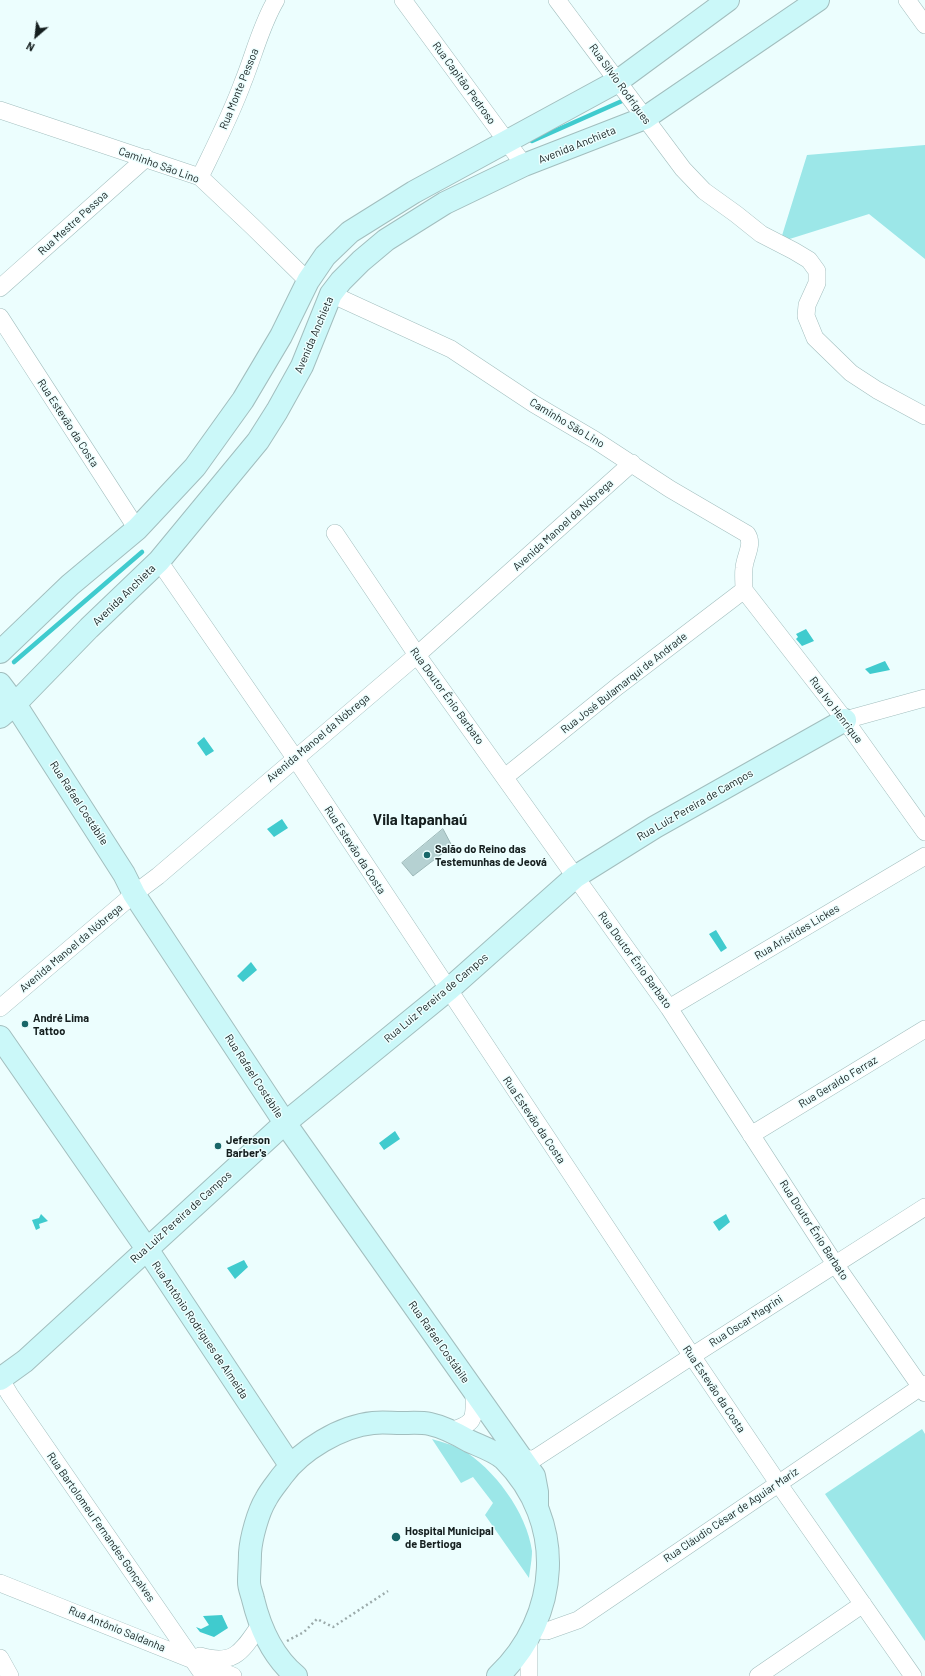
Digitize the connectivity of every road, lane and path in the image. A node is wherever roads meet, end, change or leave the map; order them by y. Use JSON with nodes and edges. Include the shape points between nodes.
{"nodes":[{"id":1,"x":276,"y":0,"type":"edge"},
{"id":2,"x":403,"y":0,"type":"edge"},
{"id":3,"x":557,"y":0,"type":"edge"},
{"id":4,"x":728,"y":0,"type":"edge"},
{"id":5,"x":818,"y":0,"type":"edge"},
{"id":6,"x":907,"y":0,"type":"edge"},
{"id":7,"x":925,"y":25,"type":"edge"},
{"id":8,"x":618,"y":81,"type":"junction"},
{"id":9,"x":0,"y":110,"type":"edge"},
{"id":10,"x":645,"y":118,"type":"junction"},
{"id":11,"x":507,"y":141,"type":"junction"},
{"id":12,"x":146,"y":158,"type":"junction"},
{"id":13,"x":524,"y":165,"type":"junction"},
{"id":14,"x":200,"y":178,"type":"junction"},
{"id":15,"x":308,"y":281,"type":"junction"},
{"id":16,"x":0,"y":288,"type":"edge"},
{"id":17,"x":331,"y":294,"type":"junction"},
{"id":18,"x":0,"y":317,"type":"edge"},
{"id":19,"x":925,"y":416,"type":"edge"},
{"id":20,"x":632,"y":463,"type":"junction"},
{"id":21,"x":137,"y":529,"type":"junction"},
{"id":22,"x":335,"y":533,"type":"dead end"},
{"id":23,"x":159,"y":561,"type":"junction"},
{"id":24,"x":744,"y":590,"type":"junction"},
{"id":25,"x":0,"y":652,"type":"edge"},
{"id":26,"x":417,"y":655,"type":"junction"},
{"id":27,"x":0,"y":684,"type":"edge"},
{"id":28,"x":925,"y":698,"type":"edge"},
{"id":29,"x":8,"y":710,"type":"edge"},
{"id":30,"x":845,"y":720,"type":"junction"},
{"id":31,"x":295,"y":758,"type":"junction"},
{"id":32,"x":505,"y":777,"type":"junction"},
{"id":33,"x":925,"y":832,"type":"edge"},
{"id":34,"x":925,"y":856,"type":"edge"},
{"id":35,"x":575,"y":877,"type":"junction"},
{"id":36,"x":134,"y":894,"type":"junction"},
{"id":37,"x":448,"y":990,"type":"junction"},
{"id":38,"x":0,"y":1008,"type":"edge"},
{"id":39,"x":669,"y":1008,"type":"junction"},
{"id":40,"x":925,"y":1029,"type":"edge"},
{"id":41,"x":0,"y":1037,"type":"edge"},
{"id":42,"x":285,"y":1123,"type":"junction"},
{"id":43,"x":751,"y":1135,"type":"junction"},
{"id":44,"x":925,"y":1208,"type":"edge"},
{"id":45,"x":147,"y":1249,"type":"junction"},
{"id":46,"x":835,"y":1264,"type":"junction"},
{"id":47,"x":692,"y":1356,"type":"junction"},
{"id":48,"x":0,"y":1379,"type":"edge"},
{"id":49,"x":924,"y":1388,"type":"edge"},
{"id":50,"x":474,"y":1391,"type":"junction"},
{"id":51,"x":450,"y":1431,"type":"junction"},
{"id":52,"x":512,"y":1458,"type":"junction"},
{"id":53,"x":290,"y":1465,"type":"junction"},
{"id":54,"x":778,"y":1483,"type":"junction"},
{"id":55,"x":0,"y":1583,"type":"edge"},
{"id":56,"x":388,"y":1591,"type":"dead end"},
{"id":57,"x":863,"y":1604,"type":"junction"},
{"id":58,"x":260,"y":1625,"type":"junction"},
{"id":59,"x":531,"y":1633,"type":"junction"},
{"id":60,"x":272,"y":1648,"type":"junction"},
{"id":61,"x":191,"y":1656,"type":"junction"},
{"id":62,"x":0,"y":1658,"type":"edge"},
{"id":63,"x":10,"y":1676,"type":"edge"},
{"id":64,"x":204,"y":1676,"type":"edge"},
{"id":65,"x":234,"y":1676,"type":"edge"},
{"id":66,"x":296,"y":1676,"type":"edge"},
{"id":67,"x":498,"y":1676,"type":"edge"},
{"id":68,"x":529,"y":1676,"type":"edge"},
{"id":69,"x":758,"y":1676,"type":"edge"},
{"id":70,"x":913,"y":1676,"type":"edge"}],
"edges":[{"from":1,"to":14,"type":"street","name":"Rua Monte Pessoa","via":[[232,109]]},
{"from":2,"to":11,"type":"street","name":"Rua Capitão Pedroso"},
{"from":3,"to":8,"type":"street","name":"Rua Sílvio Rodrigues"},
{"from":4,"to":8,"type":"street"},
{"from":5,"to":10,"type":"street","name":"Avenida Anchieta"},
{"from":6,"to":7,"type":"street"},
{"from":8,"to":10,"type":"street","name":"Rua Sílvio Rodrigues"},
{"from":8,"to":11,"type":"street"},
{"from":9,"to":12,"type":"street","name":"Caminho São Lino"},
{"from":10,"to":13,"type":"street","name":"Avenida Anchieta"},
{"from":10,"to":19,"type":"street","name":"Rua Sílvio Rodrigues","via":[[683,169],[704,191],[761,234],[809,260],[817,271],[817,283],[807,305],[806,316],[815,338],[851,373]]},
{"from":11,"to":13,"type":"street","name":"Rua Capitão Pedroso"},
{"from":11,"to":15,"type":"street","via":[[414,192],[350,232],[325,256]]},
{"from":12,"to":14,"type":"street","name":"Caminho São Lino"},
{"from":12,"to":16,"type":"street","name":"Rua Mestre Pessoa"},
{"from":13,"to":17,"type":"street","name":"Avenida Anchieta","via":[[445,203],[386,240],[360,261]]},
{"from":14,"to":15,"type":"street","name":"Caminho São Lino"},
{"from":15,"to":21,"type":"street","via":[[281,336],[242,400],[195,467]]},
{"from":17,"to":20,"type":"street","name":"Caminho São Lino","via":[[451,349],[534,404]]},
{"from":17,"to":23,"type":"street","name":"Avenida Anchieta","via":[[302,366],[277,411],[258,440]]},
{"from":18,"to":21,"type":"street","name":"Rua Estevão da Costa"},
{"from":20,"to":24,"type":"street","name":"Caminho São Lino","via":[[683,497],[747,534],[750,544],[745,560]]},
{"from":20,"to":26,"type":"street","name":"Avenida Manoel da Nóbrega"},
{"from":21,"to":25,"type":"street","via":[[70,584]]},
{"from":22,"to":26,"type":"street","name":"Rua Doutor Ênio Barbato"},
{"from":23,"to":29,"type":"street","name":"Avenida Anchieta"},
{"from":23,"to":31,"type":"street","name":"Rua Estevão da Costa"},
{"from":24,"to":30,"type":"street","name":"Rua Ivo Henrique"},
{"from":24,"to":32,"type":"street","name":"Rua José Bulamarqui de Andrade","via":[[618,686]]},
{"from":26,"to":31,"type":"street","name":"Avenida Manoel da Nóbrega"},
{"from":26,"to":32,"type":"street","name":"Rua Doutor Ênio Barbato"},
{"from":27,"to":29,"type":"street","name":"Rua Rafael Costábile"},
{"from":28,"to":30,"type":"street","name":"Rua Luiz Pereira de Campos"},
{"from":29,"to":36,"type":"street","name":"Rua Rafael Costábile","via":[[124,874]]},
{"from":30,"to":33,"type":"street","name":"Rua Ivo Henrique"},
{"from":30,"to":35,"type":"street","name":"Rua Luiz Pereira de Campos","via":[[655,827]]},
{"from":31,"to":36,"type":"street","name":"Avenida Manoel da Nóbrega"},
{"from":31,"to":37,"type":"street","name":"Rua Estevão da Costa"},
{"from":32,"to":35,"type":"street","name":"Rua Doutor Ênio Barbato"},
{"from":34,"to":39,"type":"street","name":"Rua Aristides Lickes"},
{"from":35,"to":37,"type":"street","name":"Rua Luiz Pereira de Campos"},
{"from":35,"to":39,"type":"street","name":"Rua Doutor Ênio Barbato"},
{"from":36,"to":38,"type":"street","name":"Avenida Manoel da Nóbrega"},
{"from":36,"to":42,"type":"street","name":"Rua Rafael Costábile"},
{"from":37,"to":42,"type":"street","name":"Rua Luiz Pereira de Campos"},
{"from":37,"to":47,"type":"street","name":"Rua Estevão da Costa"},
{"from":39,"to":43,"type":"street","name":"Rua Doutor Ênio Barbato"},
{"from":40,"to":43,"type":"street","name":"Rua Geraldo Ferraz"},
{"from":41,"to":45,"type":"street","name":"Rua Antônio Rodrigues de Almeida"},
{"from":42,"to":45,"type":"street","name":"Rua Luiz Pereira de Campos"},
{"from":42,"to":50,"type":"street","name":"Rua Rafael Costábile"},
{"from":43,"to":46,"type":"street","name":"Rua Doutor Ênio Barbato"},
{"from":44,"to":46,"type":"street","name":"Rua Oscar Magrini"},
{"from":45,"to":48,"type":"street","name":"Rua Luiz Pereira de Campos","via":[[25,1361]]},
{"from":45,"to":53,"type":"street","name":"Rua Antônio Rodrigues de Almeida"},
{"from":46,"to":47,"type":"street","name":"Rua Oscar Magrini"},
{"from":46,"to":49,"type":"street","name":"Rua Doutor Ênio Barbato"},
{"from":47,"to":52,"type":"street","name":"Rua Oscar Magrini","via":[[534,1459]]},
{"from":47,"to":54,"type":"street","name":"Rua Estevão da Costa"},
{"from":48,"to":61,"type":"street","name":"Rua Bartolomeu Fernandes Gonçalves"},
{"from":49,"to":54,"type":"street","name":"Rua Cláudio César de Aguiar Mariz"},
{"from":50,"to":51,"type":"street","via":[[474,1413],[471,1421],[465,1427]]},
{"from":50,"to":52,"type":"street","name":"Rua Rafael Costábile"},
{"from":51,"to":52,"type":"street"},
{"from":51,"to":53,"type":"street","via":[[424,1424],[372,1423],[342,1431],[314,1445]]},
{"from":52,"to":59,"type":"street","name":"Rua Rafael Costábile","via":[[534,1476],[537,1508],[548,1552],[546,1593]]},
{"from":53,"to":58,"type":"street","via":[[265,1500],[251,1540],[249,1583]]},
{"from":54,"to":57,"type":"street","name":"Rua Estevão da Costa"},
{"from":54,"to":59,"type":"street","name":"Rua Cláudio César de Aguiar Mariz","via":[[578,1620],[547,1631]]},
{"from":55,"to":61,"type":"street","name":"Rua Antônio Saldanha"},
{"from":56,"to":60,"type":"path","via":[[332,1627],[317,1618],[304,1632]]},
{"from":57,"to":69,"type":"street"},
{"from":57,"to":70,"type":"street","name":"Rua Estevão da Costa"},
{"from":58,"to":60,"type":"street"},
{"from":58,"to":61,"type":"street","via":[[245,1648],[231,1658]]},
{"from":59,"to":67,"type":"street","name":"Rua Rafael Costábile","via":[[510,1664]]},
{"from":59,"to":68,"type":"street"},
{"from":60,"to":66,"type":"street"},
{"from":61,"to":64,"type":"street","name":"Rua Bartolomeu Fernandes Gonçalves"},
{"from":61,"to":65,"type":"street","name":"Rua Antônio Saldanha"},
{"from":62,"to":63,"type":"street"}]}
